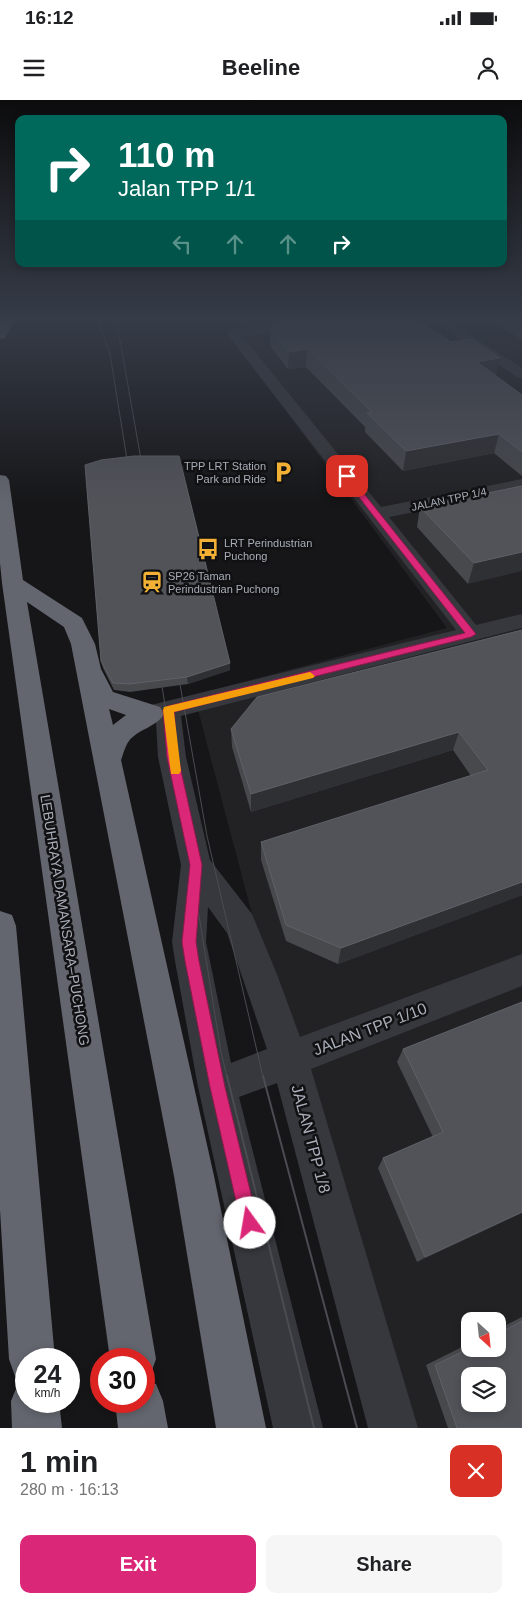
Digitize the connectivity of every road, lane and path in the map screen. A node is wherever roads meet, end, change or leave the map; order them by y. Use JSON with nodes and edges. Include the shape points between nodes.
{"nodes":[{"id":1,"x":271,"y":381,"type":"edge"},
{"id":2,"x":0,"y":480,"type":"edge"},
{"id":3,"x":522,"y":485,"type":"edge"},
{"id":4,"x":377,"y":514,"type":"junction"},
{"id":5,"x":13,"y":584,"type":"junction"},
{"id":6,"x":522,"y":621,"type":"edge"},
{"id":7,"x":471,"y":634,"type":"junction"},
{"id":8,"x":88,"y":668,"type":"junction"},
{"id":9,"x":159,"y":712,"type":"junction"},
{"id":10,"x":108,"y":759,"type":"junction"},
{"id":11,"x":196,"y":865,"type":"junction"},
{"id":12,"x":0,"y":926,"type":"edge"},
{"id":13,"x":522,"y":970,"type":"edge"},
{"id":14,"x":289,"y":1060,"type":"junction"},
{"id":15,"x":217,"y":1087,"type":"junction"},
{"id":16,"x":31,"y":1348,"type":"edge"},
{"id":17,"x":131,"y":1348,"type":"edge"},
{"id":18,"x":36,"y":1413,"type":"edge"},
{"id":19,"x":140,"y":1413,"type":"edge"},
{"id":20,"x":37,"y":1428,"type":"edge"},
{"id":21,"x":142,"y":1428,"type":"edge"},
{"id":22,"x":241,"y":1428,"type":"edge"},
{"id":23,"x":298,"y":1428,"type":"edge"},
{"id":24,"x":393,"y":1428,"type":"edge"}],
"edges":[{"from":1,"to":4,"type":"street"},
{"from":2,"to":5,"type":"highway","name":"LEBUHRAYA DAMANSARA–PUCHONG"},
{"from":3,"to":4,"type":"street","name":"JALAN TPP 1/4"},
{"from":4,"to":7,"type":"street"},
{"from":5,"to":8,"type":"highway","via":[[74,623]]},
{"from":5,"to":17,"type":"highway","name":"LEBUHRAYA DAMANSARA–PUCHONG"},
{"from":6,"to":7,"type":"street"},
{"from":7,"to":9,"type":"street"},
{"from":8,"to":9,"type":"highway","via":[[104,698]]},
{"from":8,"to":10,"type":"highway"},
{"from":9,"to":10,"type":"highway","via":[[140,719],[117,736]]},
{"from":9,"to":11,"type":"street","name":"JALAN TPP 1/8"},
{"from":10,"to":22,"type":"highway","via":[[194,1176]]},
{"from":11,"to":14,"type":"street","name":"JALAN TPP 1/8","via":[[240,925]]},
{"from":11,"to":15,"type":"street","name":"JALAN TPP 1/8","via":[[189,942]]},
{"from":12,"to":16,"type":"highway"},
{"from":13,"to":14,"type":"street","name":"JALAN TPP 1/10"},
{"from":14,"to":15,"type":"street","name":"JALAN TPP 1/10"},
{"from":14,"to":24,"type":"street","name":"JALAN TPP 1/8"},
{"from":15,"to":23,"type":"street","name":"JALAN TPP 1/8"},
{"from":18,"to":20,"type":"highway"},
{"from":19,"to":21,"type":"highway"}]}
